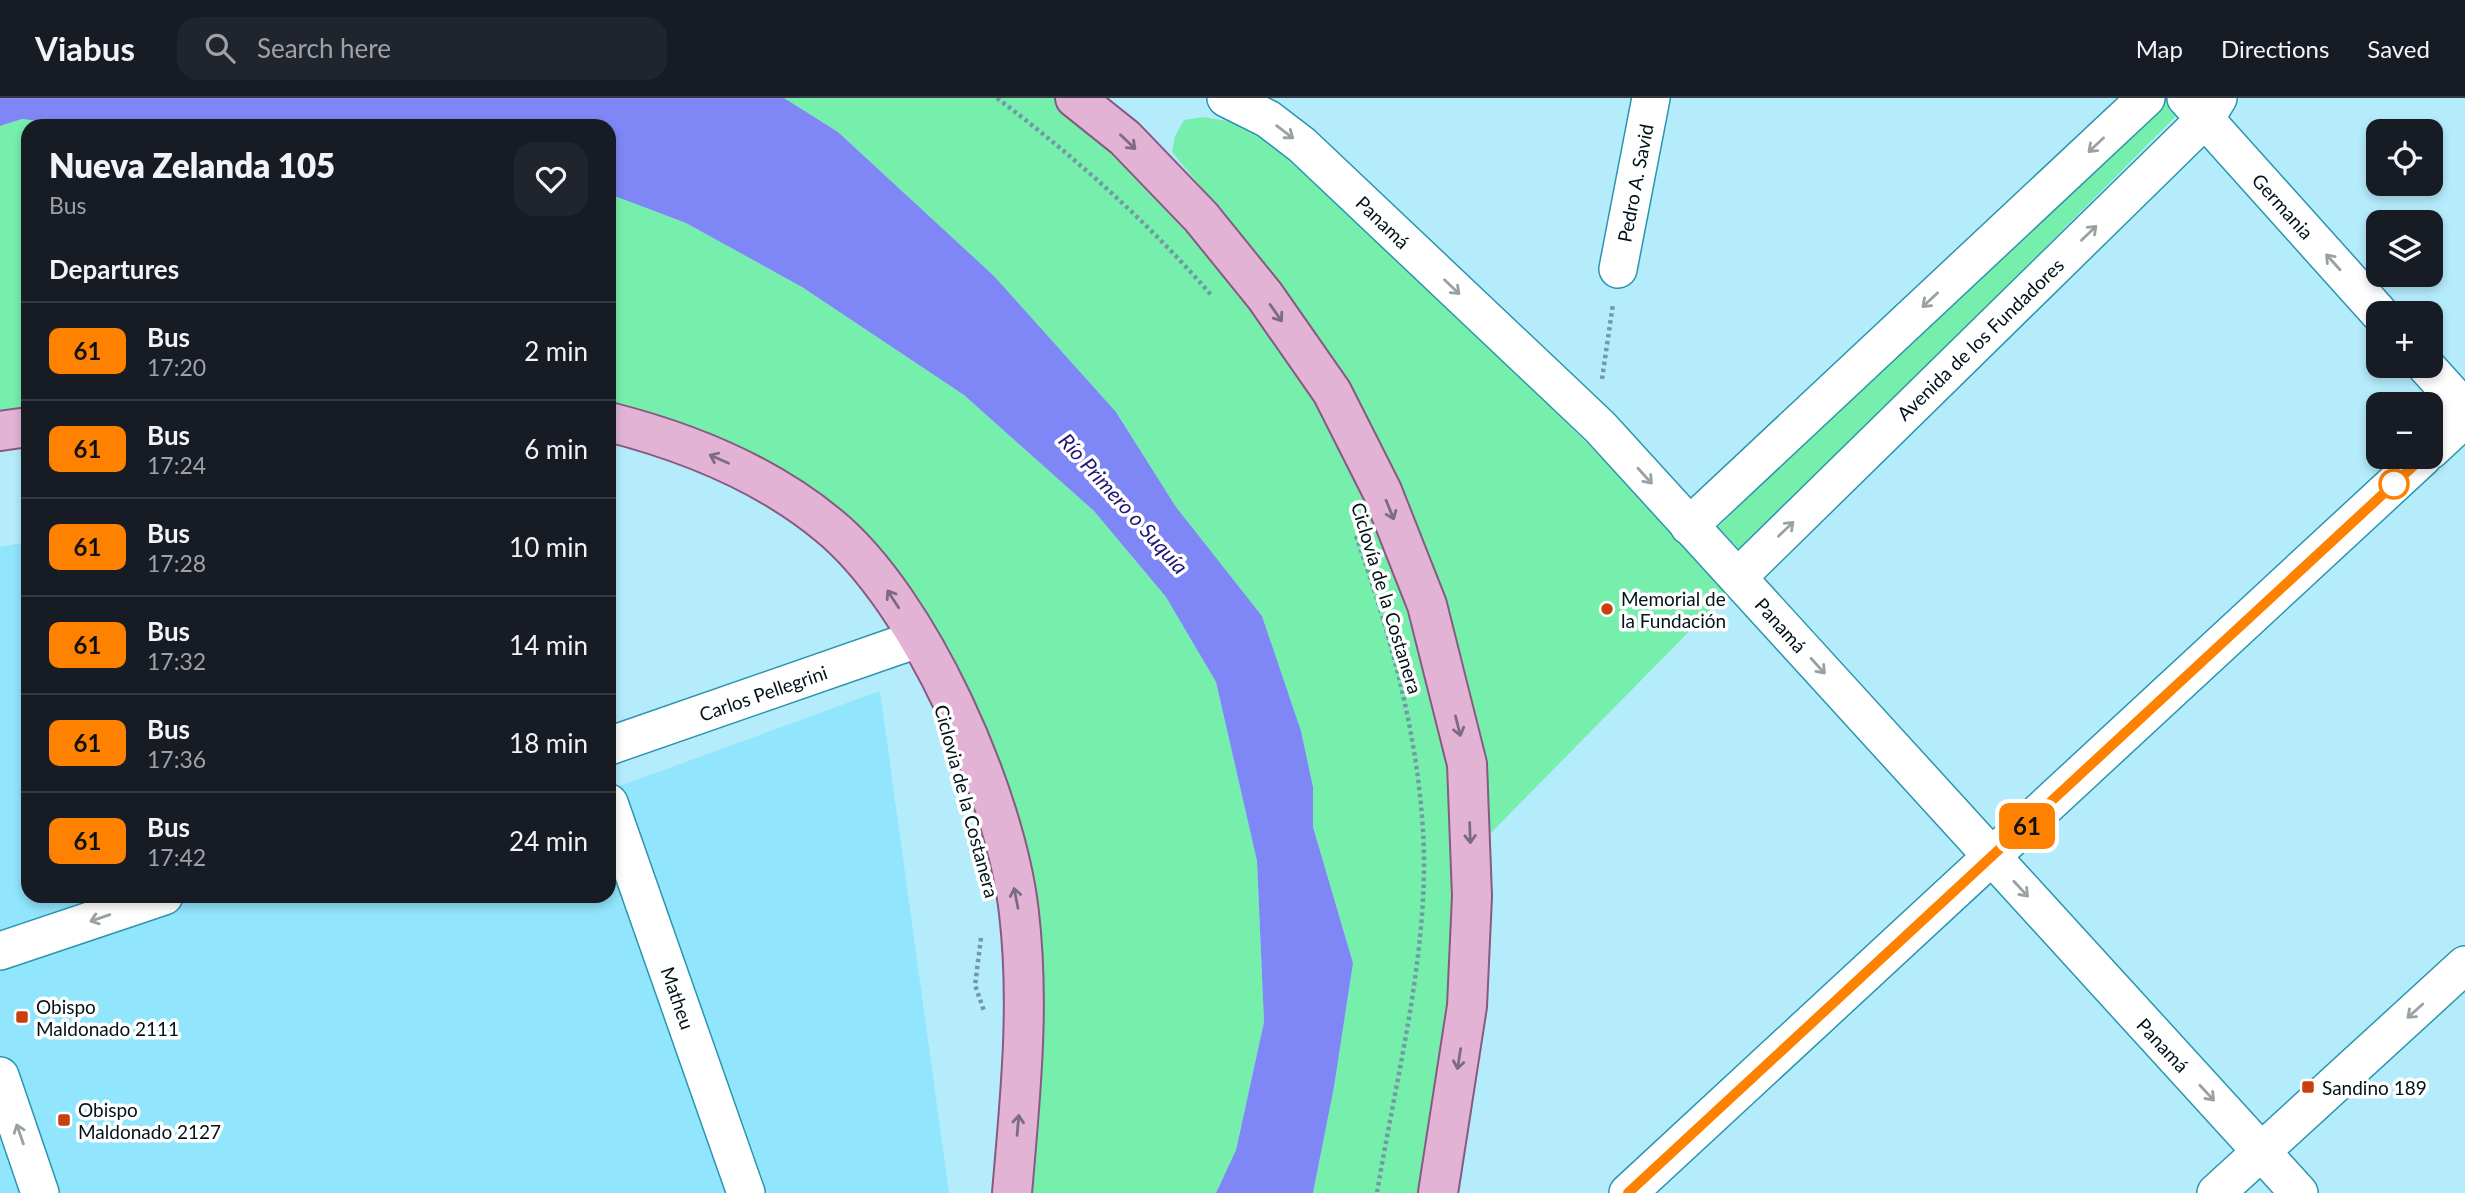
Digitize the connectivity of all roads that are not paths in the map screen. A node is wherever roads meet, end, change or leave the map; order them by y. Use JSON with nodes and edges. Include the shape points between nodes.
{"nodes":[{"id":1,"x":1075,"y":98,"type":"edge"},
{"id":2,"x":1227,"y":98,"type":"edge"},
{"id":3,"x":1651,"y":98,"type":"edge"},
{"id":4,"x":2146,"y":98,"type":"edge"},
{"id":5,"x":2203,"y":105,"type":"edge"},
{"id":6,"x":1618,"y":269,"type":"road end"},
{"id":7,"x":2369,"y":301,"type":"edge"},
{"id":8,"x":2437,"y":378,"type":"edge"},
{"id":9,"x":2465,"y":409,"type":"edge"},
{"id":10,"x":2465,"y":418,"type":"edge"},
{"id":11,"x":0,"y":422,"type":"edge"},
{"id":12,"x":616,"y":424,"type":"edge"},
{"id":13,"x":21,"y":425,"type":"edge"},
{"id":14,"x":21,"y":427,"type":"edge"},
{"id":15,"x":0,"y":431,"type":"edge"},
{"id":16,"x":2443,"y":439,"type":"edge"},
{"id":17,"x":2410,"y":469,"type":"edge"},
{"id":18,"x":1689,"y":526,"type":"junction"},
{"id":19,"x":1738,"y":577,"type":"junction"},
{"id":20,"x":917,"y":639,"type":"junction"},
{"id":21,"x":616,"y":744,"type":"edge"},
{"id":22,"x":616,"y":823,"type":"edge"},
{"id":23,"x":1992,"y":858,"type":"junction"},
{"id":24,"x":143,"y":903,"type":"edge"},
{"id":25,"x":0,"y":951,"type":"edge"},
{"id":26,"x":2465,"y":965,"type":"edge"},
{"id":27,"x":0,"y":1076,"type":"edge"},
{"id":28,"x":2261,"y":1151,"type":"junction"},
{"id":29,"x":40,"y":1193,"type":"edge"},
{"id":30,"x":746,"y":1193,"type":"edge"},
{"id":31,"x":1012,"y":1193,"type":"edge"},
{"id":32,"x":1438,"y":1193,"type":"edge"},
{"id":33,"x":1628,"y":1193,"type":"edge"},
{"id":34,"x":2216,"y":1193,"type":"edge"},
{"id":35,"x":2299,"y":1193,"type":"edge"}],
"edges":[{"from":1,"to":32,"type":"main road","one_way":true,"via":[[1125,138],[1201,217],[1265,296],[1332,392],[1382,491],[1427,605],[1467,764],[1472,896],[1467,1006]]},
{"from":2,"to":18,"type":"street","name":"Panamá","one_way":true,"via":[[1268,119],[1303,145],[1595,423]]},
{"from":3,"to":6,"type":"street","name":"Pedro A. Savid"},
{"from":4,"to":18,"type":"street","one_way":true},
{"from":7,"to":5,"type":"street","name":"Germania","one_way":true},
{"from":19,"to":5,"type":"street","name":"Avenida de los Fundadores","one_way":true},
{"from":8,"to":9,"type":"street"},
{"from":10,"to":16,"type":"street"},
{"from":11,"to":13,"type":"main road"},
{"from":20,"to":12,"type":"main road","one_way":true,"via":[[867,563],[829,525],[796,501],[715,457]]},
{"from":14,"to":15,"type":"main road"},
{"from":17,"to":23,"type":"street"},
{"from":18,"to":19,"type":"street","name":"Panamá"},
{"from":19,"to":23,"type":"street","name":"Panamá","one_way":true},
{"from":20,"to":21,"type":"street","name":"Carlos Pellegrini"},
{"from":31,"to":20,"type":"main road","one_way":true,"via":[[1021,1083],[1019,912],[1010,863],[973,747]]},
{"from":22,"to":30,"type":"street","name":"Matheu"},
{"from":23,"to":28,"type":"street","name":"Panamá","one_way":true},
{"from":23,"to":33,"type":"street"},
{"from":24,"to":25,"type":"street","one_way":true},
{"from":26,"to":28,"type":"street","one_way":true},
{"from":29,"to":27,"type":"street","one_way":true},
{"from":28,"to":34,"type":"street"},
{"from":28,"to":35,"type":"street","name":"Panamá"}]}
